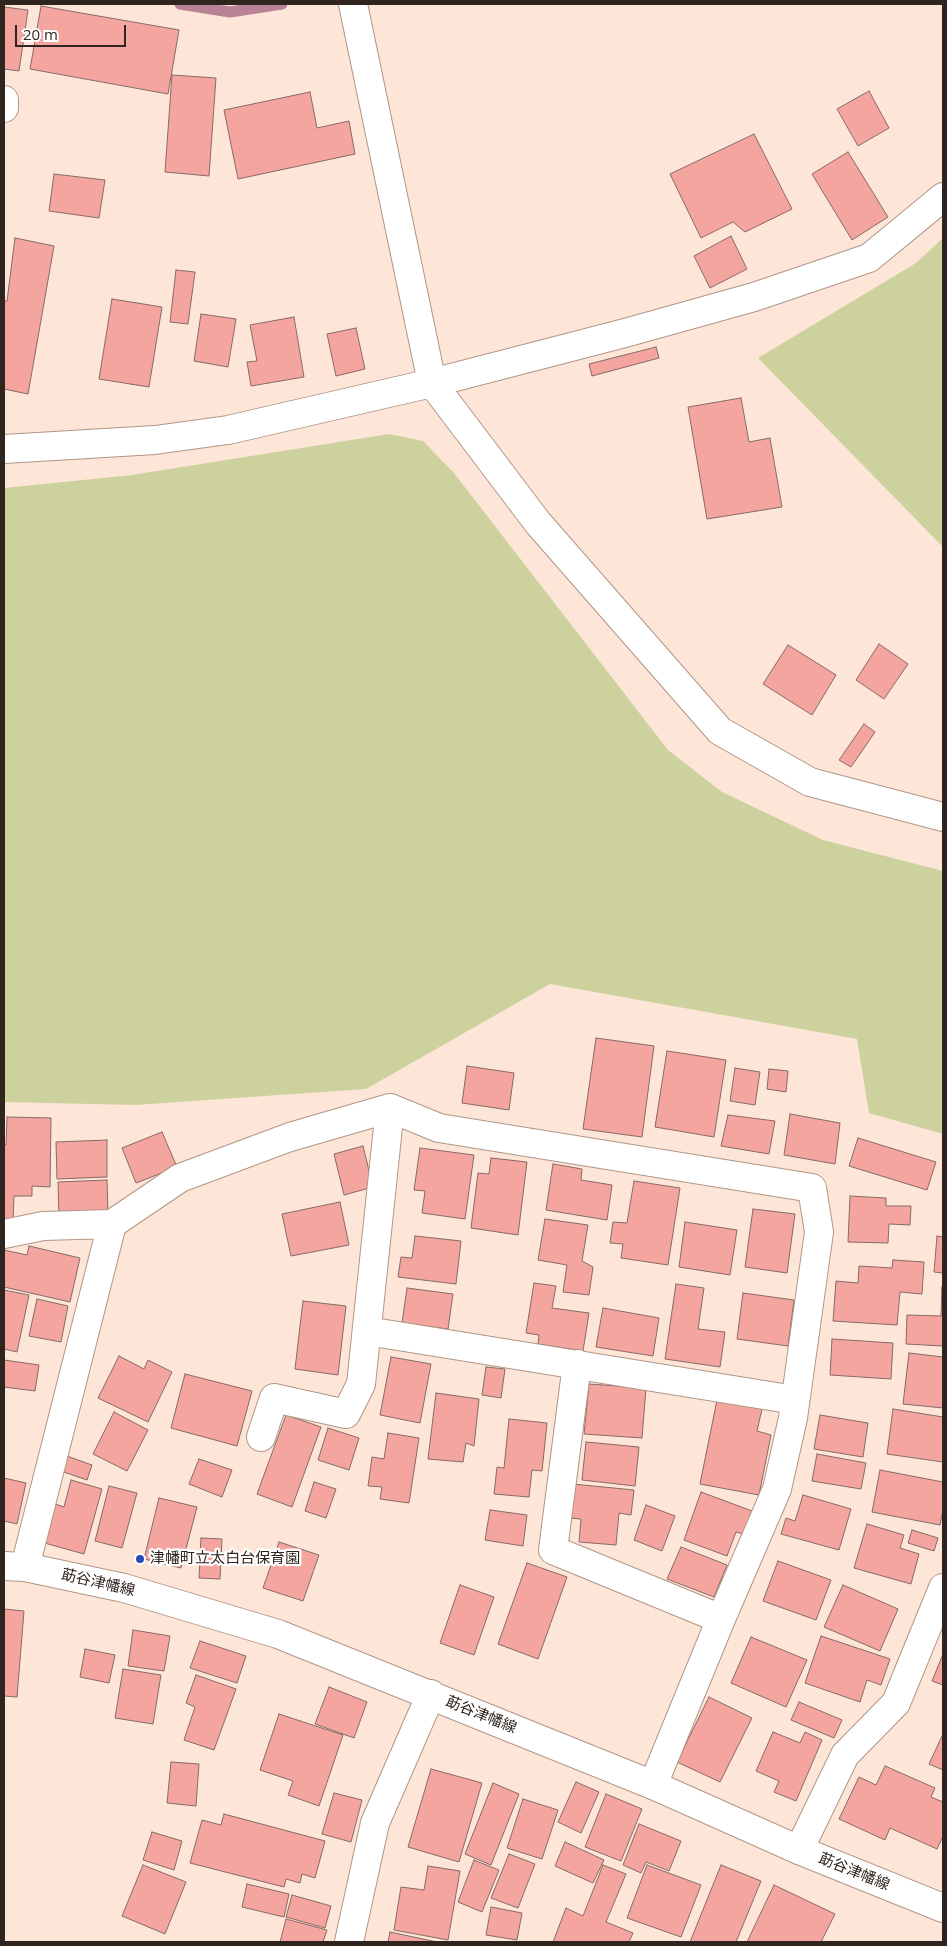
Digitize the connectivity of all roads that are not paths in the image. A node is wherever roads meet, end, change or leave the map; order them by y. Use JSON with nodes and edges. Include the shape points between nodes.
{"nodes":[{"id":1,"x":355,"y":15,"type":"edge"},
{"id":2,"x":4,"y":100,"type":"edge"},
{"id":3,"x":4,"y":108,"type":"edge"},
{"id":4,"x":943,"y":197,"type":"edge"},
{"id":5,"x":432,"y":383,"type":"junction"},
{"id":6,"x":4,"y":449,"type":"edge"},
{"id":7,"x":943,"y":817,"type":"edge"},
{"id":8,"x":390,"y":1108,"type":"junction"},
{"id":9,"x":112,"y":1224,"type":"junction"},
{"id":10,"x":4,"y":1234,"type":"edge"},
{"id":11,"x":367,"y":1330,"type":"junction"},
{"id":12,"x":576,"y":1364,"type":"junction"},
{"id":13,"x":795,"y":1400,"type":"junction"},
{"id":14,"x":261,"y":1437,"type":"dead end"},
{"id":15,"x":14,"y":1567,"type":"edge"},
{"id":16,"x":943,"y":1588,"type":"edge"},
{"id":17,"x":721,"y":1618,"type":"junction"},
{"id":18,"x":431,"y":1694,"type":"junction"},
{"id":19,"x":653,"y":1785,"type":"junction"},
{"id":20,"x":799,"y":1850,"type":"junction"},
{"id":21,"x":943,"y":1908,"type":"edge"},
{"id":22,"x":349,"y":1942,"type":"edge"}],
"edges":[{"from":1,"to":5,"type":"street"},
{"from":2,"to":3,"type":"street"},
{"from":4,"to":5,"type":"street","via":[[870,258],[754,297]]},
{"from":5,"to":6,"type":"street","via":[[228,430],[155,440]]},
{"from":5,"to":7,"type":"street","via":[[538,523],[720,731],[810,782]]},
{"from":8,"to":9,"type":"street","via":[[290,1137],[180,1178]]},
{"from":8,"to":11,"type":"street"},
{"from":8,"to":13,"type":"street","via":[[439,1128],[812,1188],[819,1232]]},
{"from":9,"to":10,"type":"street","via":[[43,1226]]},
{"from":9,"to":15,"type":"street"},
{"from":11,"to":12,"type":"street"},
{"from":11,"to":14,"type":"street","via":[[361,1384],[346,1414],[274,1398]]},
{"from":12,"to":13,"type":"street"},
{"from":12,"to":17,"type":"street","via":[[553,1550]]},
{"from":13,"to":17,"type":"street","via":[[777,1489]]},
{"from":15,"to":18,"type":"street","name":"莇谷津幡線","via":[[124,1588],[278,1634]]},
{"from":16,"to":20,"type":"street","via":[[896,1703],[845,1754]]},
{"from":17,"to":19,"type":"street"},
{"from":18,"to":19,"type":"street","name":"莇谷津幡線"},
{"from":18,"to":22,"type":"street","via":[[375,1823]]},
{"from":19,"to":20,"type":"street","name":"莇谷津幡線"},
{"from":20,"to":21,"type":"street","name":"莇谷津幡線"}]}
